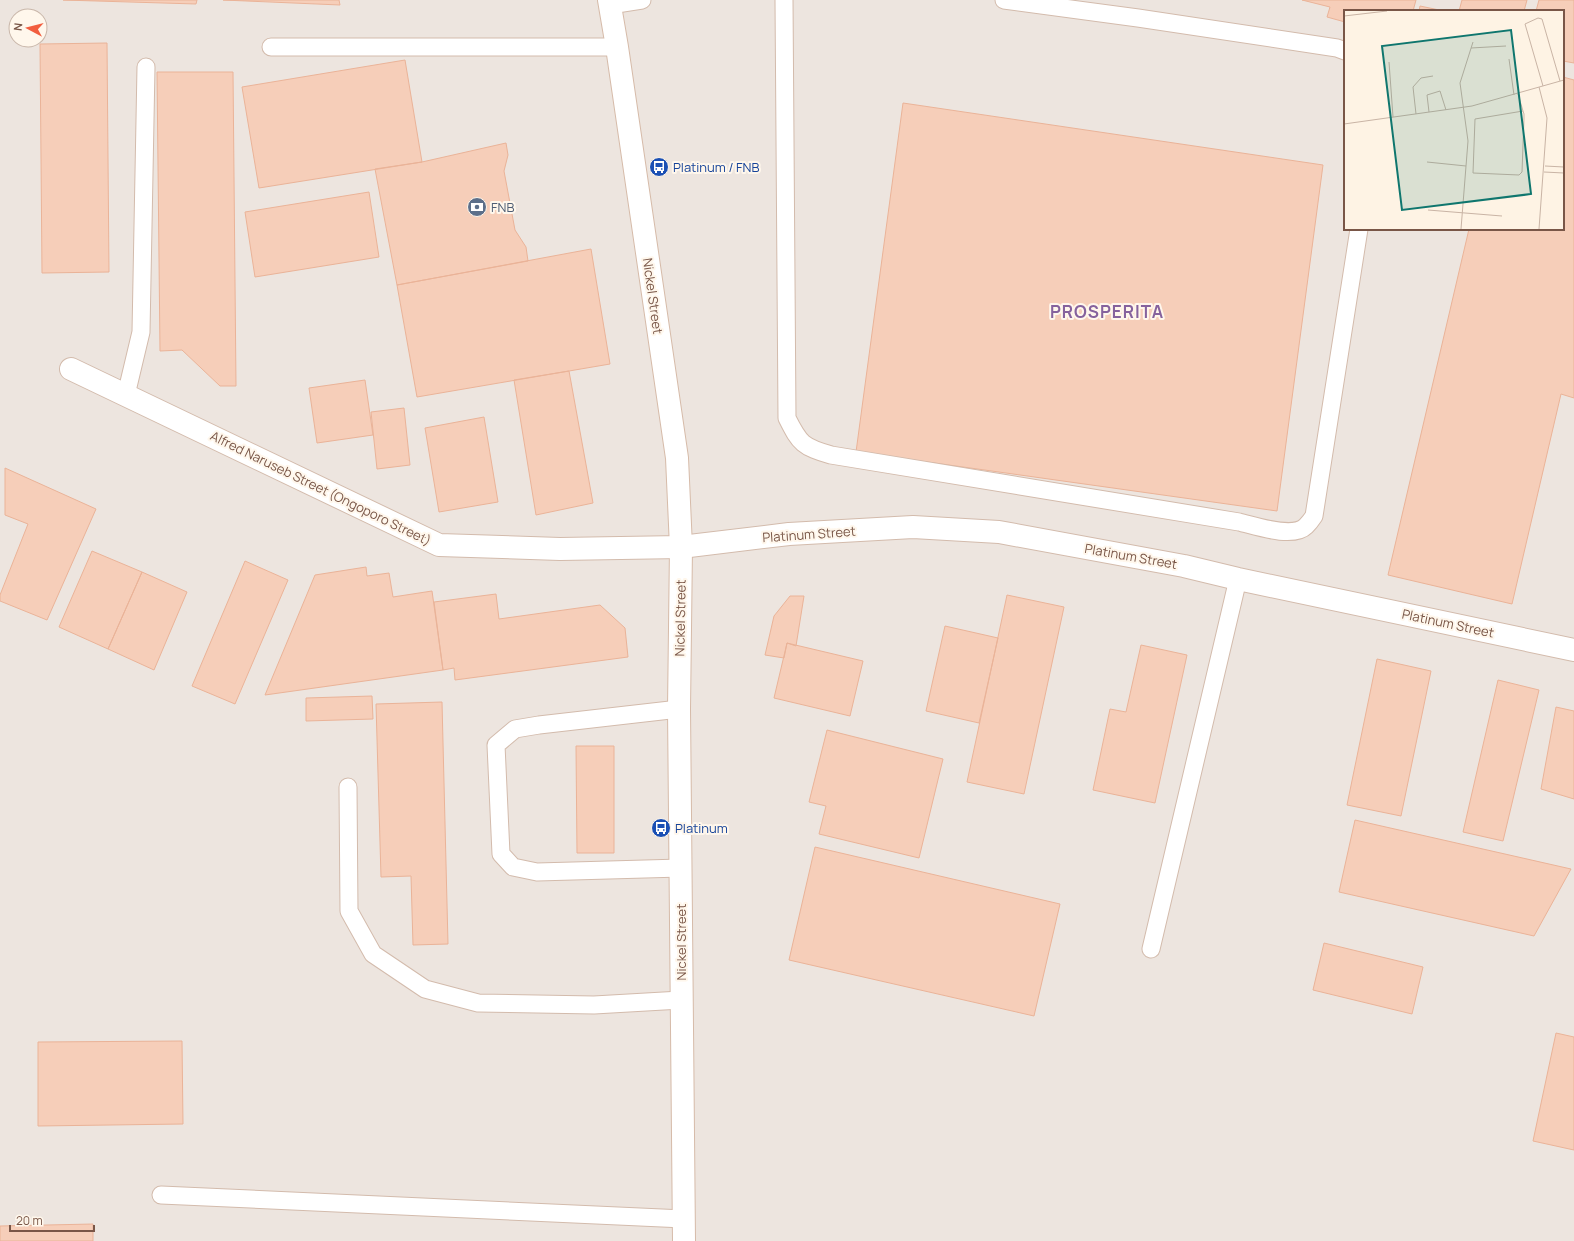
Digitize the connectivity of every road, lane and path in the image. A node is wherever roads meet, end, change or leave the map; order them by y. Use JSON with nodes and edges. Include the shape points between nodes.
{"nodes":[{"id":1,"x":642,"y":0,"type":"edge"},
{"id":2,"x":784,"y":0,"type":"edge"},
{"id":3,"x":1004,"y":0,"type":"edge"},
{"id":4,"x":609,"y":2,"type":"edge"},
{"id":5,"x":270,"y":47,"type":"dead end"},
{"id":6,"x":617,"y":47,"type":"junction"},
{"id":7,"x":1344,"y":51,"type":"edge"},
{"id":8,"x":146,"y":66,"type":"dead end"},
{"id":9,"x":1358,"y":230,"type":"edge"},
{"id":10,"x":71,"y":369,"type":"dead end"},
{"id":11,"x":126,"y":395,"type":"junction"},
{"id":12,"x":681,"y":547,"type":"junction"},
{"id":13,"x":1238,"y":579,"type":"junction"},
{"id":14,"x":1574,"y":650,"type":"edge"},
{"id":15,"x":679,"y":709,"type":"junction"},
{"id":16,"x":348,"y":787,"type":"dead end"},
{"id":17,"x":681,"y":868,"type":"junction"},
{"id":18,"x":1151,"y":949,"type":"dead end"},
{"id":19,"x":681,"y":1000,"type":"junction"},
{"id":20,"x":160,"y":1195,"type":"dead end"},
{"id":21,"x":684,"y":1219,"type":"junction"},
{"id":22,"x":684,"y":1241,"type":"edge"}],
"edges":[{"from":1,"to":4,"type":"lane"},
{"from":2,"to":9,"type":"lane","via":[[788,418],[798,439],[813,450],[1239,522],[1279,531],[1292,532],[1306,527],[1314,516]]},
{"from":3,"to":7,"type":"lane","via":[[1322,45]]},
{"from":4,"to":6,"type":"street","name":"Nickel Street"},
{"from":5,"to":6,"type":"lane"},
{"from":6,"to":12,"type":"street","name":"Nickel Street","via":[[677,458]]},
{"from":8,"to":11,"type":"lane","via":[[141,332]]},
{"from":10,"to":11,"type":"street","name":"Alfred Naruseb Street (Ongoporo Street)"},
{"from":11,"to":12,"type":"street","name":"Alfred Naruseb Street (Ongoporo Street)","via":[[439,545],[560,549]]},
{"from":12,"to":13,"type":"street","name":"Platinum Street","via":[[789,534],[912,527],[952,529],[999,532],[1184,566]]},
{"from":12,"to":15,"type":"street","name":"Nickel Street"},
{"from":13,"to":14,"type":"street","name":"Platinum Street"},
{"from":13,"to":18,"type":"lane"},
{"from":15,"to":17,"type":"street","name":"Nickel Street"},
{"from":15,"to":17,"type":"lane","via":[[515,729],[496,745],[501,854],[513,867],[537,872]]},
{"from":16,"to":19,"type":"lane","via":[[349,911],[373,954],[425,989],[478,1003],[594,1005]]},
{"from":17,"to":19,"type":"street","name":"Nickel Street"},
{"from":19,"to":21,"type":"street","name":"Nickel Street"},
{"from":20,"to":21,"type":"lane"},
{"from":21,"to":22,"type":"street","name":"Nickel Street"}]}
